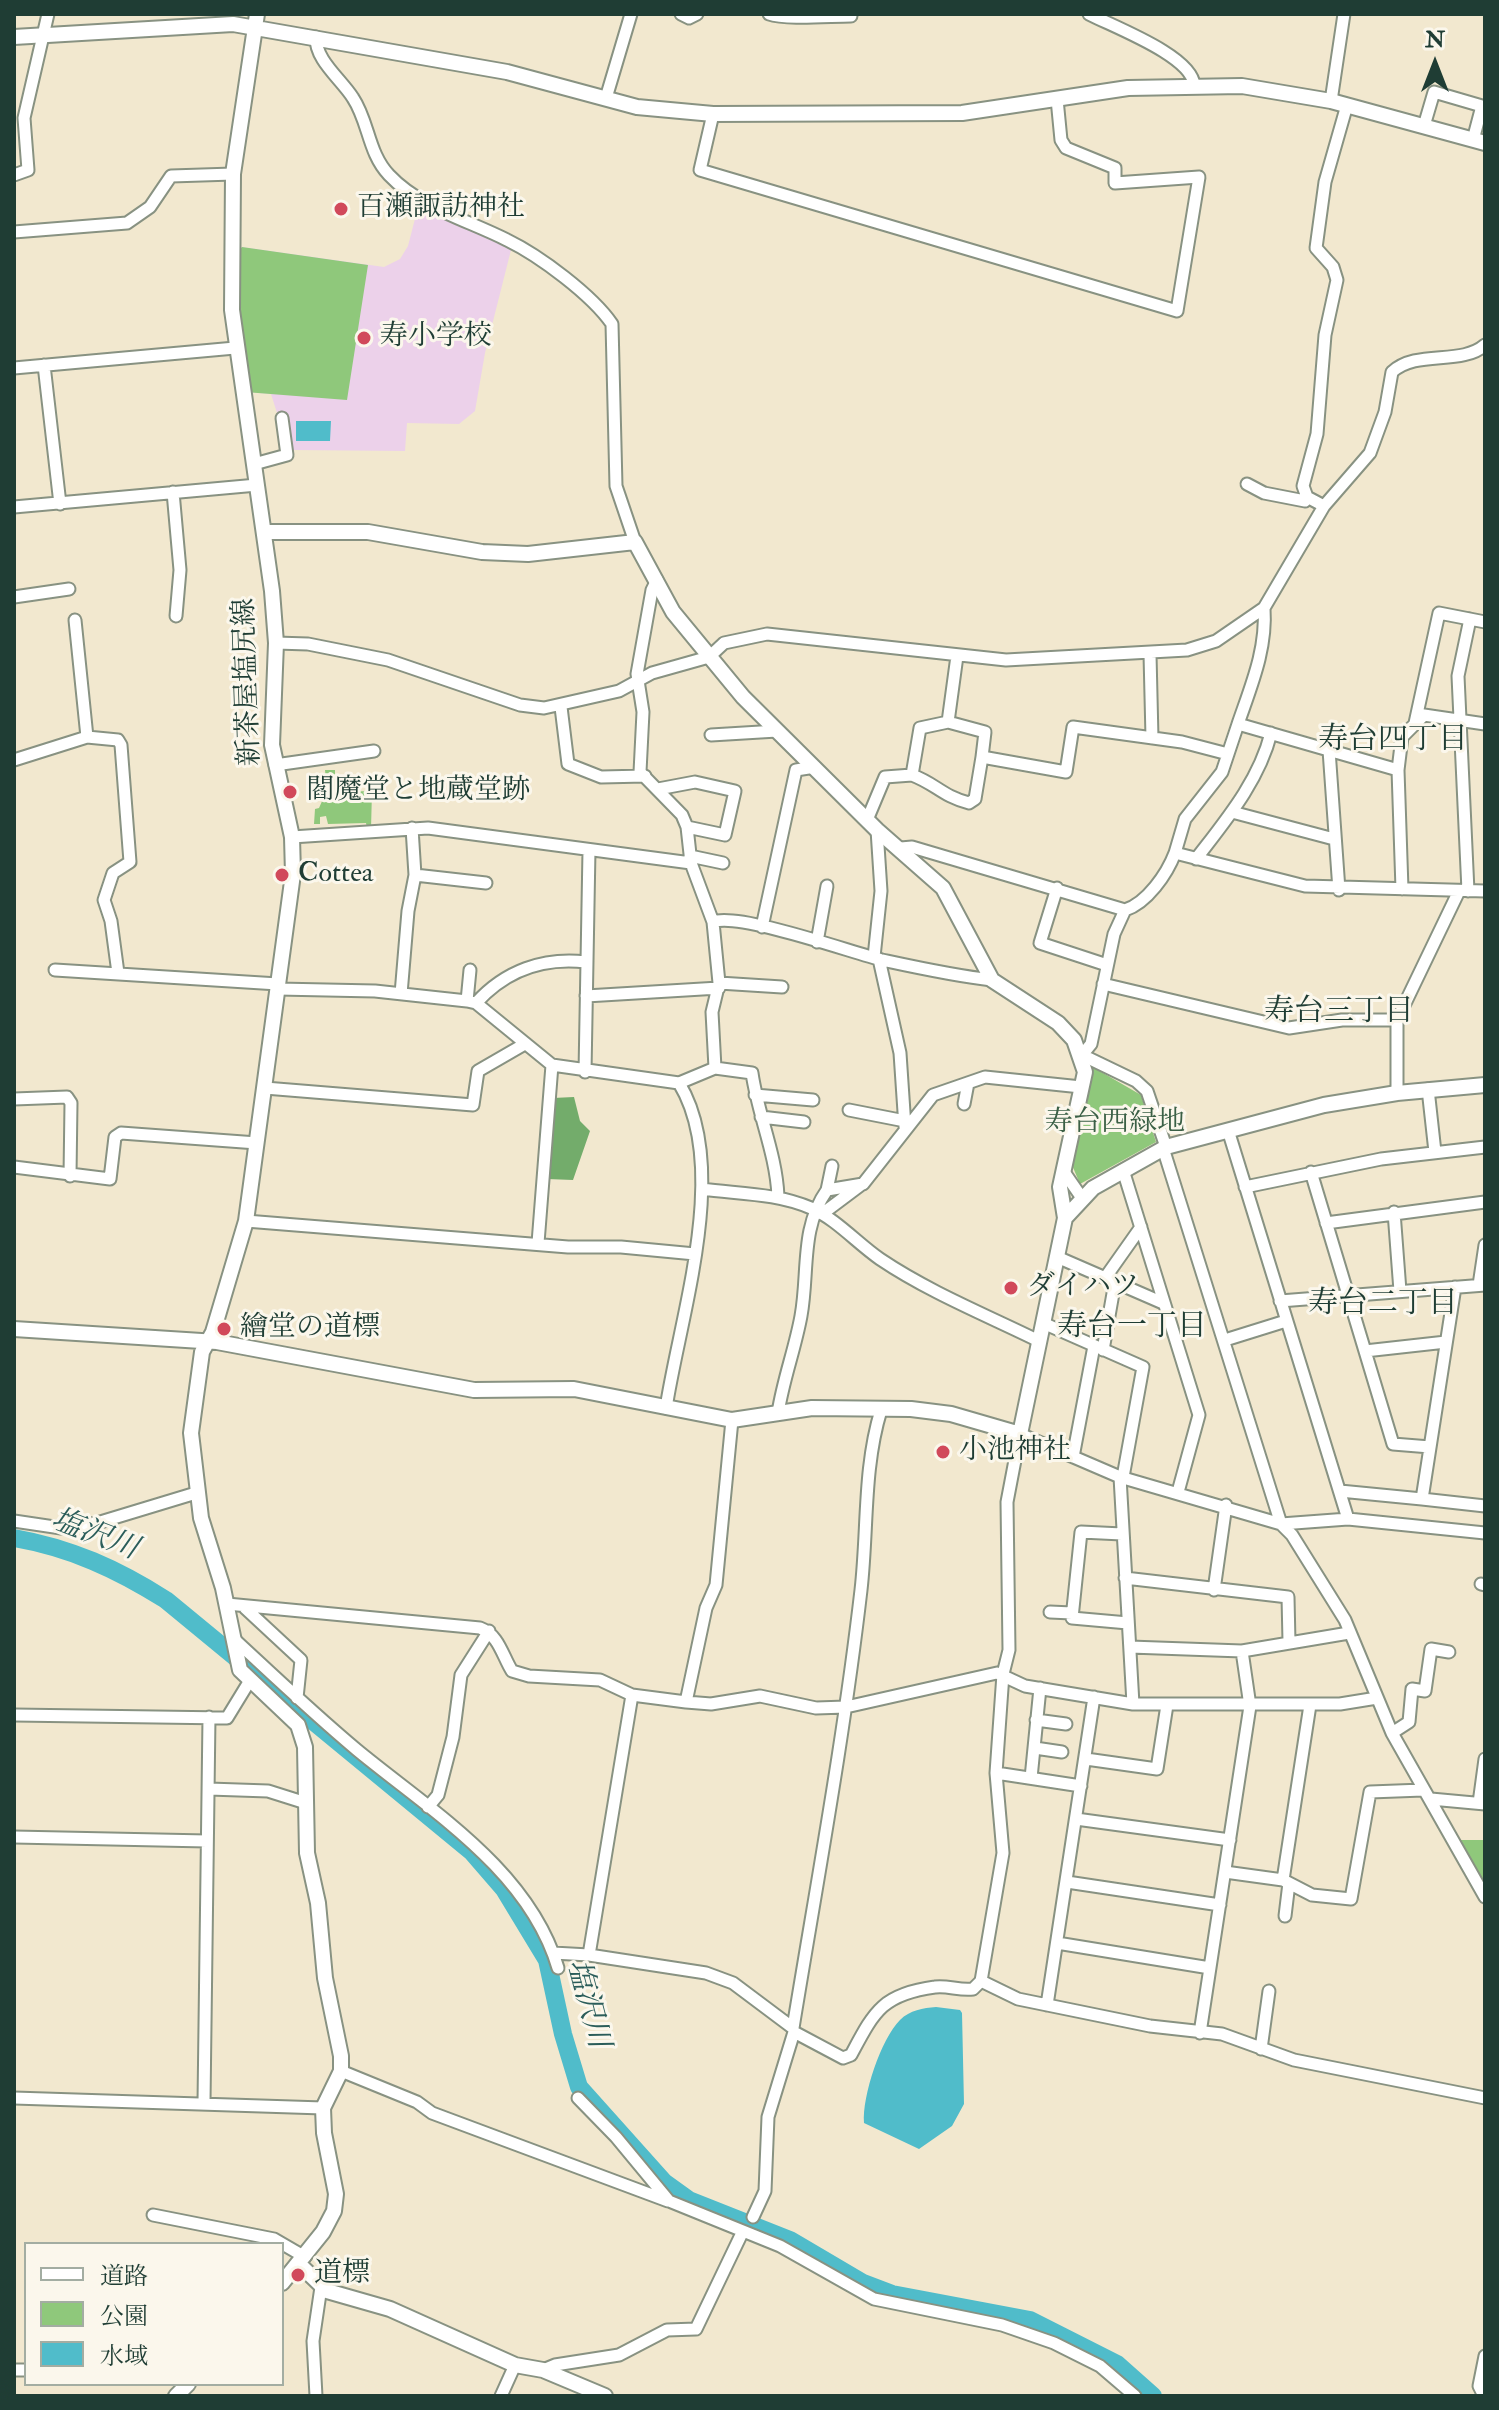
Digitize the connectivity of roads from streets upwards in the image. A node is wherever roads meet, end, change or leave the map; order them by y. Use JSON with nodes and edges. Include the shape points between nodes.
{"nodes":[{"id":1,"x":48,"y":14,"type":"edge"},
{"id":2,"x":631,"y":14,"type":"edge"},
{"id":3,"x":681,"y":14,"type":"edge"},
{"id":4,"x":697,"y":14,"type":"edge"},
{"id":5,"x":769,"y":14,"type":"edge"},
{"id":6,"x":1089,"y":14,"type":"edge"},
{"id":7,"x":1344,"y":14,"type":"edge"},
{"id":8,"x":851,"y":16,"type":"dead end"},
{"id":9,"x":256,"y":20,"type":"edge"},
{"id":10,"x":44,"y":35,"type":"junction"},
{"id":11,"x":14,"y":37,"type":"edge"},
{"id":12,"x":316,"y":37,"type":"junction"},
{"id":13,"x":1194,"y":85,"type":"junction"},
{"id":14,"x":606,"y":98,"type":"junction"},
{"id":15,"x":1057,"y":99,"type":"junction"},
{"id":16,"x":1331,"y":101,"type":"junction"},
{"id":17,"x":1347,"y":105,"type":"junction"},
{"id":18,"x":713,"y":114,"type":"junction"},
{"id":19,"x":1424,"y":126,"type":"junction"},
{"id":20,"x":1479,"y":142,"type":"edge"},
{"id":21,"x":233,"y":174,"type":"junction"},
{"id":22,"x":14,"y":175,"type":"edge"},
{"id":23,"x":14,"y":232,"type":"edge"},
{"id":24,"x":1485,"y":345,"type":"edge"},
{"id":25,"x":235,"y":348,"type":"junction"},
{"id":26,"x":44,"y":365,"type":"junction"},
{"id":27,"x":14,"y":368,"type":"edge"},
{"id":28,"x":282,"y":418,"type":"dead end"},
{"id":29,"x":254,"y":464,"type":"junction"},
{"id":30,"x":1247,"y":484,"type":"dead end"},
{"id":31,"x":257,"y":485,"type":"junction"},
{"id":32,"x":173,"y":492,"type":"junction"},
{"id":33,"x":1307,"y":497,"type":"junction"},
{"id":34,"x":60,"y":504,"type":"junction"},
{"id":35,"x":1324,"y":506,"type":"junction"},
{"id":36,"x":14,"y":507,"type":"edge"},
{"id":37,"x":266,"y":532,"type":"junction"},
{"id":38,"x":635,"y":542,"type":"junction"},
{"id":39,"x":657,"y":580,"type":"junction"},
{"id":40,"x":69,"y":589,"type":"dead end"},
{"id":41,"x":14,"y":597,"type":"edge"},
{"id":42,"x":1264,"y":608,"type":"junction"},
{"id":43,"x":176,"y":616,"type":"dead end"},
{"id":44,"x":1470,"y":619,"type":"junction"},
{"id":45,"x":75,"y":620,"type":"dead end"},
{"id":46,"x":1485,"y":622,"type":"edge"},
{"id":47,"x":276,"y":643,"type":"junction"},
{"id":48,"x":1150,"y":654,"type":"junction"},
{"id":49,"x":957,"y":656,"type":"junction"},
{"id":50,"x":709,"y":657,"type":"junction"},
{"id":51,"x":637,"y":682,"type":"junction"},
{"id":52,"x":561,"y":707,"type":"junction"},
{"id":53,"x":948,"y":722,"type":"junction"},
{"id":54,"x":1459,"y":722,"type":"junction"},
{"id":55,"x":1238,"y":724,"type":"junction"},
{"id":56,"x":1415,"y":724,"type":"junction"},
{"id":57,"x":1485,"y":724,"type":"edge"},
{"id":58,"x":777,"y":731,"type":"junction"},
{"id":59,"x":717,"y":732,"type":"dead end"},
{"id":60,"x":1271,"y":733,"type":"junction"},
{"id":61,"x":87,"y":737,"type":"junction"},
{"id":62,"x":1152,"y":738,"type":"junction"},
{"id":63,"x":1329,"y":750,"type":"junction"},
{"id":64,"x":374,"y":751,"type":"dead end"},
{"id":65,"x":1228,"y":754,"type":"junction"},
{"id":66,"x":982,"y":757,"type":"junction"},
{"id":67,"x":14,"y":760,"type":"edge"},
{"id":68,"x":275,"y":765,"type":"junction"},
{"id":69,"x":815,"y":767,"type":"junction"},
{"id":70,"x":1398,"y":770,"type":"junction"},
{"id":71,"x":912,"y":775,"type":"junction"},
{"id":72,"x":645,"y":776,"type":"junction"},
{"id":73,"x":658,"y":789,"type":"junction"},
{"id":74,"x":1232,"y":812,"type":"junction"},
{"id":75,"x":872,"y":825,"type":"junction"},
{"id":76,"x":687,"y":827,"type":"junction"},
{"id":77,"x":412,"y":828,"type":"junction"},
{"id":78,"x":292,"y":837,"type":"junction"},
{"id":79,"x":1334,"y":839,"type":"junction"},
{"id":80,"x":901,"y":848,"type":"junction"},
{"id":81,"x":589,"y":850,"type":"junction"},
{"id":82,"x":1175,"y":853,"type":"junction"},
{"id":83,"x":1196,"y":859,"type":"junction"},
{"id":84,"x":690,"y":860,"type":"junction"},
{"id":85,"x":723,"y":863,"type":"dead end"},
{"id":86,"x":415,"y":875,"type":"junction"},
{"id":87,"x":486,"y":883,"type":"dead end"},
{"id":88,"x":827,"y":886,"type":"dead end"},
{"id":89,"x":1057,"y":888,"type":"junction"},
{"id":90,"x":1402,"y":889,"type":"junction"},
{"id":91,"x":1339,"y":890,"type":"junction"},
{"id":92,"x":1464,"y":891,"type":"junction"},
{"id":93,"x":1485,"y":891,"type":"edge"},
{"id":94,"x":1125,"y":910,"type":"junction"},
{"id":95,"x":713,"y":922,"type":"junction"},
{"id":96,"x":762,"y":927,"type":"junction"},
{"id":97,"x":817,"y":942,"type":"junction"},
{"id":98,"x":876,"y":958,"type":"junction"},
{"id":99,"x":586,"y":962,"type":"junction"},
{"id":100,"x":1107,"y":965,"type":"junction"},
{"id":101,"x":55,"y":970,"type":"dead end"},
{"id":102,"x":470,"y":970,"type":"dead end"},
{"id":103,"x":118,"y":973,"type":"junction"},
{"id":104,"x":992,"y":980,"type":"junction"},
{"id":105,"x":776,"y":983,"type":"dead end"},
{"id":106,"x":1103,"y":984,"type":"junction"},
{"id":107,"x":719,"y":986,"type":"junction"},
{"id":108,"x":278,"y":987,"type":"junction"},
{"id":109,"x":401,"y":994,"type":"junction"},
{"id":110,"x":586,"y":996,"type":"junction"},
{"id":111,"x":471,"y":1002,"type":"junction"},
{"id":112,"x":1397,"y":1020,"type":"junction"},
{"id":113,"x":523,"y":1045,"type":"junction"},
{"id":114,"x":1082,"y":1055,"type":"junction"},
{"id":115,"x":552,"y":1065,"type":"junction"},
{"id":116,"x":715,"y":1068,"type":"junction"},
{"id":117,"x":585,"y":1072,"type":"junction"},
{"id":118,"x":679,"y":1083,"type":"junction"},
{"id":119,"x":968,"y":1083,"type":"junction"},
{"id":120,"x":1485,"y":1085,"type":"edge"},
{"id":121,"x":1081,"y":1087,"type":"junction"},
{"id":122,"x":265,"y":1088,"type":"junction"},
{"id":123,"x":1428,"y":1089,"type":"junction"},
{"id":124,"x":1397,"y":1093,"type":"junction"},
{"id":125,"x":755,"y":1095,"type":"junction"},
{"id":126,"x":14,"y":1099,"type":"edge"},
{"id":127,"x":813,"y":1100,"type":"dead end"},
{"id":128,"x":964,"y":1104,"type":"dead end"},
{"id":129,"x":849,"y":1110,"type":"dead end"},
{"id":130,"x":761,"y":1117,"type":"junction"},
{"id":131,"x":804,"y":1122,"type":"dead end"},
{"id":132,"x":905,"y":1124,"type":"junction"},
{"id":133,"x":1228,"y":1130,"type":"junction"},
{"id":134,"x":257,"y":1143,"type":"junction"},
{"id":135,"x":1485,"y":1147,"type":"edge"},
{"id":136,"x":1164,"y":1148,"type":"junction"},
{"id":137,"x":1435,"y":1152,"type":"junction"},
{"id":138,"x":832,"y":1166,"type":"dead end"},
{"id":139,"x":14,"y":1167,"type":"edge"},
{"id":140,"x":1123,"y":1170,"type":"junction"},
{"id":141,"x":1064,"y":1172,"type":"junction"},
{"id":142,"x":1311,"y":1172,"type":"junction"},
{"id":143,"x":70,"y":1176,"type":"junction"},
{"id":144,"x":863,"y":1184,"type":"junction"},
{"id":145,"x":1245,"y":1187,"type":"junction"},
{"id":146,"x":702,"y":1189,"type":"junction"},
{"id":147,"x":827,"y":1190,"type":"junction"},
{"id":148,"x":778,"y":1196,"type":"junction"},
{"id":149,"x":1082,"y":1198,"type":"junction"},
{"id":150,"x":1485,"y":1202,"type":"edge"},
{"id":151,"x":818,"y":1211,"type":"junction"},
{"id":152,"x":1394,"y":1212,"type":"junction"},
{"id":153,"x":1065,"y":1218,"type":"junction"},
{"id":154,"x":246,"y":1221,"type":"junction"},
{"id":155,"x":1326,"y":1223,"type":"junction"},
{"id":156,"x":1141,"y":1227,"type":"junction"},
{"id":157,"x":538,"y":1243,"type":"junction"},
{"id":158,"x":1485,"y":1245,"type":"edge"},
{"id":159,"x":695,"y":1254,"type":"junction"},
{"id":160,"x":1057,"y":1257,"type":"junction"},
{"id":161,"x":1110,"y":1280,"type":"junction"},
{"id":162,"x":1482,"y":1285,"type":"edge"},
{"id":163,"x":1455,"y":1287,"type":"junction"},
{"id":164,"x":1400,"y":1291,"type":"junction"},
{"id":165,"x":1349,"y":1295,"type":"junction"},
{"id":166,"x":1280,"y":1301,"type":"junction"},
{"id":167,"x":1163,"y":1303,"type":"junction"},
{"id":168,"x":1286,"y":1321,"type":"junction"},
{"id":169,"x":1043,"y":1323,"type":"junction"},
{"id":170,"x":14,"y":1329,"type":"edge"},
{"id":171,"x":1225,"y":1340,"type":"junction"},
{"id":172,"x":1039,"y":1341,"type":"junction"},
{"id":173,"x":207,"y":1342,"type":"junction"},
{"id":174,"x":1446,"y":1342,"type":"junction"},
{"id":175,"x":1099,"y":1348,"type":"junction"},
{"id":176,"x":1365,"y":1351,"type":"junction"},
{"id":177,"x":666,"y":1408,"type":"junction"},
{"id":178,"x":881,"y":1410,"type":"junction"},
{"id":179,"x":778,"y":1413,"type":"junction"},
{"id":180,"x":732,"y":1420,"type":"junction"},
{"id":181,"x":1020,"y":1434,"type":"junction"},
{"id":182,"x":1430,"y":1447,"type":"junction"},
{"id":183,"x":1073,"y":1457,"type":"junction"},
{"id":184,"x":1121,"y":1477,"type":"junction"},
{"id":185,"x":1340,"y":1491,"type":"junction"},
{"id":186,"x":1178,"y":1492,"type":"junction"},
{"id":187,"x":196,"y":1493,"type":"junction"},
{"id":188,"x":1422,"y":1499,"type":"junction"},
{"id":189,"x":1226,"y":1505,"type":"junction"},
{"id":190,"x":1485,"y":1506,"type":"edge"},
{"id":191,"x":1348,"y":1519,"type":"junction"},
{"id":192,"x":14,"y":1521,"type":"edge"},
{"id":193,"x":1281,"y":1524,"type":"junction"},
{"id":194,"x":1485,"y":1533,"type":"edge"},
{"id":195,"x":1122,"y":1534,"type":"junction"},
{"id":196,"x":1125,"y":1578,"type":"junction"},
{"id":197,"x":1214,"y":1590,"type":"junction"},
{"id":198,"x":227,"y":1604,"type":"junction"},
{"id":199,"x":245,"y":1608,"type":"junction"},
{"id":200,"x":1050,"y":1612,"type":"dead end"},
{"id":201,"x":1072,"y":1613,"type":"junction"},
{"id":202,"x":1128,"y":1623,"type":"junction"},
{"id":203,"x":489,"y":1631,"type":"junction"},
{"id":204,"x":1349,"y":1633,"type":"junction"},
{"id":205,"x":234,"y":1641,"type":"junction"},
{"id":206,"x":1289,"y":1642,"type":"junction"},
{"id":207,"x":1130,"y":1647,"type":"junction"},
{"id":208,"x":1242,"y":1651,"type":"junction"},
{"id":209,"x":1449,"y":1652,"type":"dead end"},
{"id":210,"x":1003,"y":1674,"type":"junction"},
{"id":211,"x":249,"y":1682,"type":"junction"},
{"id":212,"x":1040,"y":1688,"type":"junction"},
{"id":213,"x":632,"y":1695,"type":"junction"},
{"id":214,"x":1094,"y":1697,"type":"junction"},
{"id":215,"x":297,"y":1698,"type":"junction"},
{"id":216,"x":1377,"y":1698,"type":"junction"},
{"id":217,"x":686,"y":1702,"type":"junction"},
{"id":218,"x":1133,"y":1704,"type":"junction"},
{"id":219,"x":1167,"y":1705,"type":"junction"},
{"id":220,"x":1310,"y":1705,"type":"junction"},
{"id":221,"x":1250,"y":1706,"type":"junction"},
{"id":222,"x":846,"y":1707,"type":"junction"},
{"id":223,"x":14,"y":1715,"type":"edge"},
{"id":224,"x":209,"y":1717,"type":"junction"},
{"id":225,"x":1036,"y":1720,"type":"junction"},
{"id":226,"x":1066,"y":1724,"type":"dead end"},
{"id":227,"x":1392,"y":1733,"type":"junction"},
{"id":228,"x":1035,"y":1748,"type":"junction"},
{"id":229,"x":1062,"y":1752,"type":"dead end"},
{"id":230,"x":1086,"y":1759,"type":"junction"},
{"id":231,"x":1485,"y":1759,"type":"edge"},
{"id":232,"x":996,"y":1773,"type":"junction"},
{"id":233,"x":1031,"y":1778,"type":"junction"},
{"id":234,"x":1081,"y":1786,"type":"junction"},
{"id":235,"x":209,"y":1789,"type":"junction"},
{"id":236,"x":1427,"y":1795,"type":"junction"},
{"id":237,"x":306,"y":1803,"type":"junction"},
{"id":238,"x":1482,"y":1803,"type":"edge"},
{"id":239,"x":428,"y":1807,"type":"junction"},
{"id":240,"x":1076,"y":1819,"type":"junction"},
{"id":241,"x":14,"y":1837,"type":"edge"},
{"id":242,"x":1230,"y":1840,"type":"junction"},
{"id":243,"x":207,"y":1841,"type":"junction"},
{"id":244,"x":1225,"y":1872,"type":"junction"},
{"id":245,"x":1067,"y":1882,"type":"junction"},
{"id":246,"x":1286,"y":1882,"type":"junction"},
{"id":247,"x":1485,"y":1897,"type":"edge"},
{"id":248,"x":1220,"y":1905,"type":"junction"},
{"id":249,"x":1285,"y":1916,"type":"dead end"},
{"id":250,"x":1057,"y":1943,"type":"junction"},
{"id":251,"x":553,"y":1953,"type":"junction"},
{"id":252,"x":589,"y":1955,"type":"junction"},
{"id":253,"x":558,"y":1968,"type":"dead end"},
{"id":254,"x":1210,"y":1968,"type":"junction"},
{"id":255,"x":981,"y":1981,"type":"junction"},
{"id":256,"x":1269,"y":1991,"type":"dead end"},
{"id":257,"x":1047,"y":2005,"type":"junction"},
{"id":258,"x":1200,"y":2033,"type":"junction"},
{"id":259,"x":1261,"y":2049,"type":"junction"},
{"id":260,"x":341,"y":2071,"type":"junction"},
{"id":261,"x":14,"y":2098,"type":"edge"},
{"id":262,"x":578,"y":2098,"type":"dead end"},
{"id":263,"x":1485,"y":2098,"type":"edge"},
{"id":264,"x":204,"y":2102,"type":"junction"},
{"id":265,"x":323,"y":2108,"type":"junction"},
{"id":266,"x":669,"y":2201,"type":"junction"},
{"id":267,"x":153,"y":2215,"type":"dead end"},
{"id":268,"x":753,"y":2217,"type":"dead end"},
{"id":269,"x":742,"y":2233,"type":"junction"},
{"id":270,"x":278,"y":2242,"type":"edge"},
{"id":271,"x":284,"y":2246,"type":"edge"},
{"id":272,"x":302,"y":2260,"type":"junction"},
{"id":273,"x":284,"y":2281,"type":"edge"},
{"id":274,"x":321,"y":2287,"type":"junction"},
{"id":275,"x":1485,"y":2356,"type":"edge"},
{"id":276,"x":515,"y":2365,"type":"junction"},
{"id":277,"x":543,"y":2370,"type":"junction"},
{"id":278,"x":1482,"y":2391,"type":"edge"},
{"id":279,"x":316,"y":2396,"type":"edge"},
{"id":280,"x":501,"y":2396,"type":"edge"},
{"id":281,"x":605,"y":2396,"type":"edge"},
{"id":282,"x":1135,"y":2396,"type":"edge"}],
"edges":[{"from":1,"to":10,"type":"street"},
{"from":2,"to":14,"type":"street"},
{"from":3,"to":4,"type":"street"},
{"from":5,"to":8,"type":"street"},
{"from":6,"to":13,"type":"street","via":[[1164,51],[1190,69]]},
{"from":7,"to":16,"type":"street"},
{"from":9,"to":10,"type":"street"},
{"from":9,"to":12,"type":"street"},
{"from":9,"to":21,"type":"street","name":"新茶屋塩尻線"},
{"from":10,"to":11,"type":"street"},
{"from":10,"to":22,"type":"street","via":[[24,118],[28,170]]},
{"from":12,"to":14,"type":"street","via":[[507,72]]},
{"from":12,"to":38,"type":"street","via":[[317,49],[355,100],[369,140],[390,176],[445,212],[511,241],[586,296],[612,324],[616,486]]},
{"from":13,"to":15,"type":"street"},
{"from":13,"to":16,"type":"street","via":[[1276,90]]},
{"from":14,"to":18,"type":"street","via":[[663,111]]},
{"from":15,"to":18,"type":"street","via":[[962,113]]},
{"from":15,"to":18,"type":"street","via":[[1066,148],[1115,168],[1115,183],[1199,177],[1177,311],[700,170]]},
{"from":16,"to":17,"type":"street"},
{"from":17,"to":19,"type":"street"},
{"from":17,"to":33,"type":"street","via":[[1325,182],[1316,248],[1337,280],[1325,335],[1317,434],[1303,486]]},
{"from":19,"to":20,"type":"street"},
{"from":19,"to":20,"type":"street","via":[[1434,92],[1482,106]]},
{"from":21,"to":23,"type":"street","via":[[171,176],[150,207],[127,223]]},
{"from":21,"to":25,"type":"street","name":"新茶屋塩尻線"},
{"from":24,"to":35,"type":"street","via":[[1406,362],[1392,372],[1370,453]]},
{"from":25,"to":26,"type":"street"},
{"from":25,"to":29,"type":"street","name":"新茶屋塩尻線"},
{"from":26,"to":27,"type":"street"},
{"from":26,"to":34,"type":"street"},
{"from":28,"to":29,"type":"street","via":[[287,455]]},
{"from":29,"to":31,"type":"street","name":"新茶屋塩尻線"},
{"from":30,"to":33,"type":"street","via":[[1264,493],[1305,501]]},
{"from":31,"to":32,"type":"street"},
{"from":31,"to":37,"type":"street","name":"新茶屋塩尻線"},
{"from":32,"to":34,"type":"street"},
{"from":32,"to":43,"type":"street","via":[[180,570]]},
{"from":33,"to":35,"type":"street"},
{"from":34,"to":36,"type":"street"},
{"from":35,"to":42,"type":"street"},
{"from":37,"to":38,"type":"street","via":[[368,532],[482,552],[528,554]]},
{"from":37,"to":47,"type":"street","name":"新茶屋塩尻線"},
{"from":38,"to":39,"type":"street"},
{"from":39,"to":50,"type":"street","via":[[673,612]]},
{"from":39,"to":51,"type":"street"},
{"from":40,"to":41,"type":"street"},
{"from":42,"to":48,"type":"street","via":[[1216,641]]},
{"from":42,"to":55,"type":"street","via":[[1260,653]]},
{"from":44,"to":46,"type":"street"},
{"from":44,"to":54,"type":"street","via":[[1458,676]]},
{"from":44,"to":56,"type":"street","via":[[1439,613]]},
{"from":45,"to":61,"type":"street"},
{"from":47,"to":52,"type":"street","via":[[388,660],[520,705]]},
{"from":47,"to":68,"type":"street","name":"新茶屋塩尻線"},
{"from":48,"to":49,"type":"street","via":[[1006,660]]},
{"from":48,"to":62,"type":"street"},
{"from":49,"to":50,"type":"street","via":[[767,634],[724,643]]},
{"from":49,"to":53,"type":"street"},
{"from":50,"to":51,"type":"street"},
{"from":50,"to":58,"type":"street"},
{"from":51,"to":52,"type":"street"},
{"from":51,"to":72,"type":"street","via":[[643,712],[640,772]]},
{"from":52,"to":72,"type":"street","via":[[568,764],[601,777]]},
{"from":53,"to":66,"type":"street","via":[[985,732]]},
{"from":53,"to":71,"type":"street","via":[[920,728]]},
{"from":54,"to":56,"type":"street","via":[[1424,715]]},
{"from":54,"to":57,"type":"street"},
{"from":54,"to":92,"type":"street"},
{"from":55,"to":60,"type":"street"},
{"from":55,"to":65,"type":"street"},
{"from":56,"to":70,"type":"street","via":[[1402,737]]},
{"from":58,"to":59,"type":"street"},
{"from":58,"to":69,"type":"street"},
{"from":60,"to":63,"type":"street"},
{"from":60,"to":74,"type":"street","via":[[1259,768]]},
{"from":61,"to":67,"type":"street"},
{"from":61,"to":103,"type":"street","via":[[118,740],[121,745],[130,862],[113,873],[104,900]]},
{"from":62,"to":65,"type":"street"},
{"from":62,"to":66,"type":"street","via":[[1073,727],[1066,772]]},
{"from":63,"to":70,"type":"street"},
{"from":63,"to":79,"type":"street"},
{"from":64,"to":68,"type":"street"},
{"from":65,"to":82,"type":"street","via":[[1222,772],[1185,819]]},
{"from":66,"to":71,"type":"street","via":[[975,799],[969,803],[945,796],[932,782]]},
{"from":68,"to":78,"type":"street","name":"新茶屋塩尻線"},
{"from":69,"to":75,"type":"street"},
{"from":69,"to":96,"type":"street","via":[[796,770]]},
{"from":70,"to":90,"type":"street"},
{"from":71,"to":75,"type":"street","via":[[885,777]]},
{"from":72,"to":73,"type":"street"},
{"from":73,"to":76,"type":"street"},
{"from":73,"to":76,"type":"street","via":[[695,782],[735,791],[725,835]]},
{"from":74,"to":79,"type":"street"},
{"from":74,"to":83,"type":"street"},
{"from":75,"to":80,"type":"street"},
{"from":75,"to":98,"type":"street","via":[[881,891]]},
{"from":76,"to":84,"type":"street"},
{"from":77,"to":78,"type":"street"},
{"from":77,"to":81,"type":"street"},
{"from":77,"to":86,"type":"street"},
{"from":78,"to":108,"type":"street","name":"新茶屋塩尻線","via":[[293,874]]},
{"from":79,"to":91,"type":"street"},
{"from":80,"to":89,"type":"street"},
{"from":80,"to":104,"type":"street","via":[[943,888]]},
{"from":81,"to":84,"type":"street"},
{"from":81,"to":99,"type":"street"},
{"from":82,"to":83,"type":"street"},
{"from":82,"to":94,"type":"street","via":[[1138,906]]},
{"from":83,"to":91,"type":"street"},
{"from":84,"to":85,"type":"street"},
{"from":84,"to":95,"type":"street"},
{"from":86,"to":87,"type":"street"},
{"from":86,"to":109,"type":"street"},
{"from":88,"to":97,"type":"street"},
{"from":89,"to":94,"type":"street"},
{"from":89,"to":100,"type":"street","via":[[1040,943]]},
{"from":90,"to":91,"type":"street"},
{"from":90,"to":92,"type":"street"},
{"from":92,"to":93,"type":"street"},
{"from":92,"to":112,"type":"street"},
{"from":94,"to":100,"type":"street"},
{"from":95,"to":96,"type":"street"},
{"from":95,"to":107,"type":"street"},
{"from":96,"to":97,"type":"street"},
{"from":97,"to":98,"type":"street"},
{"from":98,"to":104,"type":"street"},
{"from":98,"to":132,"type":"street","via":[[900,1053]]},
{"from":99,"to":110,"type":"street"},
{"from":99,"to":111,"type":"street","via":[[541,961]]},
{"from":100,"to":106,"type":"street"},
{"from":101,"to":103,"type":"street"},
{"from":102,"to":111,"type":"street"},
{"from":103,"to":108,"type":"street"},
{"from":104,"to":114,"type":"street","via":[[1058,1023]]},
{"from":105,"to":107,"type":"street"},
{"from":106,"to":112,"type":"street","via":[[1289,1028],[1342,1020]]},
{"from":106,"to":114,"type":"street","via":[[1091,1044]]},
{"from":107,"to":110,"type":"street"},
{"from":107,"to":116,"type":"street","via":[[712,1012]]},
{"from":108,"to":109,"type":"street"},
{"from":108,"to":122,"type":"street","name":"新茶屋塩尻線"},
{"from":109,"to":111,"type":"street"},
{"from":110,"to":117,"type":"street"},
{"from":111,"to":113,"type":"street"},
{"from":112,"to":124,"type":"street"},
{"from":113,"to":115,"type":"street"},
{"from":113,"to":122,"type":"street","via":[[478,1071],[473,1105]]},
{"from":114,"to":121,"type":"street"},
{"from":114,"to":136,"type":"street","via":[[1147,1091]]},
{"from":115,"to":117,"type":"street"},
{"from":115,"to":157,"type":"street"},
{"from":116,"to":118,"type":"street"},
{"from":116,"to":125,"type":"street","via":[[752,1073]]},
{"from":117,"to":118,"type":"street"},
{"from":118,"to":146,"type":"street","via":[[694,1122]]},
{"from":119,"to":121,"type":"street","via":[[985,1077]]},
{"from":119,"to":128,"type":"street"},
{"from":119,"to":132,"type":"street","via":[[933,1095]]},
{"from":120,"to":123,"type":"street"},
{"from":121,"to":141,"type":"street"},
{"from":122,"to":134,"type":"street","name":"新茶屋塩尻線"},
{"from":123,"to":124,"type":"street"},
{"from":123,"to":137,"type":"street"},
{"from":124,"to":133,"type":"street"},
{"from":125,"to":127,"type":"street"},
{"from":125,"to":130,"type":"street"},
{"from":126,"to":143,"type":"street","via":[[67,1097]]},
{"from":129,"to":132,"type":"street"},
{"from":130,"to":131,"type":"street"},
{"from":130,"to":148,"type":"street","via":[[777,1161]]},
{"from":132,"to":144,"type":"street"},
{"from":133,"to":136,"type":"street"},
{"from":133,"to":145,"type":"street"},
{"from":134,"to":143,"type":"street","via":[[121,1133],[115,1137],[110,1179]]},
{"from":134,"to":154,"type":"street","name":"新茶屋塩尻線"},
{"from":135,"to":137,"type":"street"},
{"from":136,"to":140,"type":"street"},
{"from":136,"to":171,"type":"street"},
{"from":137,"to":142,"type":"street"},
{"from":138,"to":147,"type":"street"},
{"from":139,"to":143,"type":"street"},
{"from":140,"to":149,"type":"street"},
{"from":140,"to":156,"type":"street"},
{"from":141,"to":149,"type":"street"},
{"from":141,"to":153,"type":"street","via":[[1060,1187]]},
{"from":142,"to":145,"type":"street"},
{"from":142,"to":155,"type":"street"},
{"from":144,"to":147,"type":"street"},
{"from":144,"to":151,"type":"street"},
{"from":145,"to":166,"type":"street"},
{"from":146,"to":148,"type":"street"},
{"from":146,"to":159,"type":"street"},
{"from":147,"to":151,"type":"street"},
{"from":148,"to":151,"type":"street"},
{"from":149,"to":153,"type":"street"},
{"from":150,"to":152,"type":"street"},
{"from":151,"to":172,"type":"street","via":[[918,1282]]},
{"from":151,"to":179,"type":"street","via":[[803,1277],[803,1308]]},
{"from":152,"to":155,"type":"street"},
{"from":152,"to":164,"type":"street"},
{"from":153,"to":160,"type":"street"},
{"from":154,"to":157,"type":"street"},
{"from":154,"to":173,"type":"street","name":"新茶屋塩尻線"},
{"from":155,"to":165,"type":"street"},
{"from":156,"to":161,"type":"street"},
{"from":156,"to":167,"type":"street"},
{"from":157,"to":159,"type":"street"},
{"from":158,"to":162,"type":"street"},
{"from":159,"to":177,"type":"street"},
{"from":160,"to":161,"type":"street"},
{"from":160,"to":169,"type":"street"},
{"from":161,"to":167,"type":"street"},
{"from":161,"to":175,"type":"street"},
{"from":162,"to":163,"type":"street"},
{"from":163,"to":164,"type":"street"},
{"from":163,"to":174,"type":"street"},
{"from":164,"to":165,"type":"street"},
{"from":165,"to":166,"type":"street"},
{"from":165,"to":176,"type":"street"},
{"from":166,"to":168,"type":"street"},
{"from":167,"to":186,"type":"street","via":[[1199,1415]]},
{"from":168,"to":171,"type":"street"},
{"from":168,"to":185,"type":"street"},
{"from":169,"to":172,"type":"street"},
{"from":169,"to":175,"type":"street"},
{"from":170,"to":173,"type":"street"},
{"from":171,"to":193,"type":"street"},
{"from":172,"to":181,"type":"street"},
{"from":173,"to":177,"type":"street","via":[[265,1348],[474,1390],[555,1387]]},
{"from":173,"to":187,"type":"street","name":"新茶屋塩尻線","via":[[191,1433]]},
{"from":174,"to":176,"type":"street"},
{"from":174,"to":182,"type":"street"},
{"from":175,"to":183,"type":"street"},
{"from":175,"to":184,"type":"street","via":[[1143,1367]]},
{"from":176,"to":182,"type":"street","via":[[1393,1444]]},
{"from":177,"to":180,"type":"street"},
{"from":178,"to":179,"type":"street","via":[[812,1408]]},
{"from":178,"to":181,"type":"street","via":[[951,1414]]},
{"from":178,"to":222,"type":"street","via":[[867,1465],[867,1533]]},
{"from":179,"to":180,"type":"street"},
{"from":180,"to":217,"type":"street","via":[[718,1577]]},
{"from":181,"to":183,"type":"street"},
{"from":181,"to":210,"type":"street","via":[[1007,1502],[1011,1599]]},
{"from":182,"to":188,"type":"street"},
{"from":183,"to":184,"type":"street"},
{"from":184,"to":186,"type":"street"},
{"from":184,"to":195,"type":"street"},
{"from":185,"to":188,"type":"street"},
{"from":185,"to":191,"type":"street"},
{"from":186,"to":189,"type":"street"},
{"from":187,"to":192,"type":"street","via":[[97,1523],[61,1528]]},
{"from":187,"to":198,"type":"street","name":"新茶屋塩尻線"},
{"from":188,"to":190,"type":"street"},
{"from":189,"to":193,"type":"street"},
{"from":189,"to":197,"type":"street"},
{"from":191,"to":193,"type":"street"},
{"from":191,"to":194,"type":"street"},
{"from":193,"to":204,"type":"street","via":[[1314,1569]]},
{"from":195,"to":196,"type":"street"},
{"from":195,"to":201,"type":"street","via":[[1081,1532]]},
{"from":196,"to":197,"type":"street"},
{"from":196,"to":202,"type":"street"},
{"from":197,"to":206,"type":"street","via":[[1288,1597]]},
{"from":198,"to":199,"type":"street"},
{"from":198,"to":205,"type":"street","name":"新茶屋塩尻線"},
{"from":199,"to":203,"type":"street"},
{"from":199,"to":215,"type":"street","via":[[301,1660]]},
{"from":200,"to":201,"type":"street"},
{"from":201,"to":202,"type":"street","via":[[1072,1618]]},
{"from":202,"to":207,"type":"street"},
{"from":203,"to":213,"type":"street","via":[[512,1671],[600,1680]]},
{"from":203,"to":239,"type":"street","via":[[461,1675],[453,1737],[438,1795]]},
{"from":204,"to":206,"type":"street"},
{"from":204,"to":216,"type":"street"},
{"from":205,"to":211,"type":"street","name":"新茶屋塩尻線","via":[[238,1664]]},
{"from":205,"to":215,"type":"street"},
{"from":206,"to":208,"type":"street"},
{"from":207,"to":208,"type":"street"},
{"from":207,"to":218,"type":"street"},
{"from":208,"to":221,"type":"street"},
{"from":209,"to":227,"type":"street","via":[[1431,1649],[1425,1691],[1412,1689],[1409,1722]]},
{"from":210,"to":212,"type":"street"},
{"from":210,"to":222,"type":"street"},
{"from":210,"to":232,"type":"street"},
{"from":211,"to":224,"type":"street","via":[[232,1714]]},
{"from":211,"to":237,"type":"street","via":[[298,1725],[305,1747]]},
{"from":212,"to":214,"type":"street"},
{"from":212,"to":225,"type":"street"},
{"from":213,"to":217,"type":"street"},
{"from":213,"to":252,"type":"street"},
{"from":214,"to":218,"type":"street"},
{"from":214,"to":230,"type":"street"},
{"from":215,"to":239,"type":"street"},
{"from":216,"to":220,"type":"street"},
{"from":216,"to":227,"type":"street"},
{"from":217,"to":222,"type":"street","via":[[711,1704],[760,1696],[816,1708]]},
{"from":218,"to":219,"type":"street"},
{"from":219,"to":221,"type":"street"},
{"from":219,"to":230,"type":"street","via":[[1157,1769]]},
{"from":220,"to":221,"type":"street"},
{"from":220,"to":246,"type":"street"},
{"from":221,"to":242,"type":"street"},
{"from":222,"to":252,"type":"street","via":[[793,2028],[733,1983],[706,1973]]},
{"from":223,"to":224,"type":"street"},
{"from":224,"to":235,"type":"street"},
{"from":225,"to":226,"type":"street"},
{"from":225,"to":228,"type":"street"},
{"from":227,"to":236,"type":"street"},
{"from":228,"to":229,"type":"street"},
{"from":228,"to":233,"type":"street"},
{"from":230,"to":234,"type":"street"},
{"from":231,"to":238,"type":"street"},
{"from":232,"to":233,"type":"street"},
{"from":232,"to":255,"type":"street","via":[[1003,1853]]},
{"from":233,"to":234,"type":"street"},
{"from":234,"to":240,"type":"street"},
{"from":235,"to":237,"type":"street","via":[[268,1791]]},
{"from":235,"to":243,"type":"street"},
{"from":236,"to":238,"type":"street"},
{"from":236,"to":246,"type":"street","via":[[1370,1792],[1351,1899],[1312,1895]]},
{"from":236,"to":247,"type":"street"},
{"from":237,"to":260,"type":"street","via":[[307,1853]]},
{"from":239,"to":251,"type":"street","via":[[479,1849],[538,1924]]},
{"from":240,"to":242,"type":"street"},
{"from":240,"to":245,"type":"street"},
{"from":241,"to":243,"type":"street"},
{"from":242,"to":244,"type":"street"},
{"from":243,"to":264,"type":"street"},
{"from":244,"to":246,"type":"street"},
{"from":244,"to":248,"type":"street"},
{"from":245,"to":248,"type":"street"},
{"from":245,"to":250,"type":"street"},
{"from":246,"to":249,"type":"street"},
{"from":248,"to":254,"type":"street"},
{"from":250,"to":254,"type":"street"},
{"from":250,"to":257,"type":"street"},
{"from":251,"to":252,"type":"street"},
{"from":251,"to":253,"type":"street"},
{"from":254,"to":258,"type":"street"},
{"from":255,"to":257,"type":"street","via":[[1018,1999]]},
{"from":255,"to":268,"type":"street","via":[[973,1989],[937,1986],[885,2002],[875,2010],[851,2055],[843,2058],[794,2032],[768,2117],[765,2191]]},
{"from":256,"to":259,"type":"street"},
{"from":257,"to":258,"type":"street"},
{"from":258,"to":259,"type":"street","via":[[1222,2034]]},
{"from":259,"to":263,"type":"street"},
{"from":260,"to":265,"type":"street"},
{"from":260,"to":266,"type":"street","via":[[432,2113]]},
{"from":261,"to":264,"type":"street"},
{"from":262,"to":266,"type":"street"},
{"from":264,"to":265,"type":"street"},
{"from":265,"to":272,"type":"street","via":[[335,2203],[329,2224]]},
{"from":266,"to":269,"type":"street"},
{"from":267,"to":270,"type":"street"},
{"from":269,"to":277,"type":"street","via":[[696,2329],[667,2330],[619,2355]]},
{"from":269,"to":282,"type":"street","via":[[780,2246],[874,2299],[1002,2325],[1054,2343],[1100,2366]]},
{"from":271,"to":272,"type":"street"},
{"from":272,"to":273,"type":"street"},
{"from":272,"to":274,"type":"street"},
{"from":274,"to":276,"type":"street","via":[[390,2309]]},
{"from":274,"to":279,"type":"street","via":[[313,2341]]},
{"from":275,"to":278,"type":"street"},
{"from":276,"to":277,"type":"street"},
{"from":276,"to":280,"type":"street"},
{"from":277,"to":281,"type":"street"}]}
